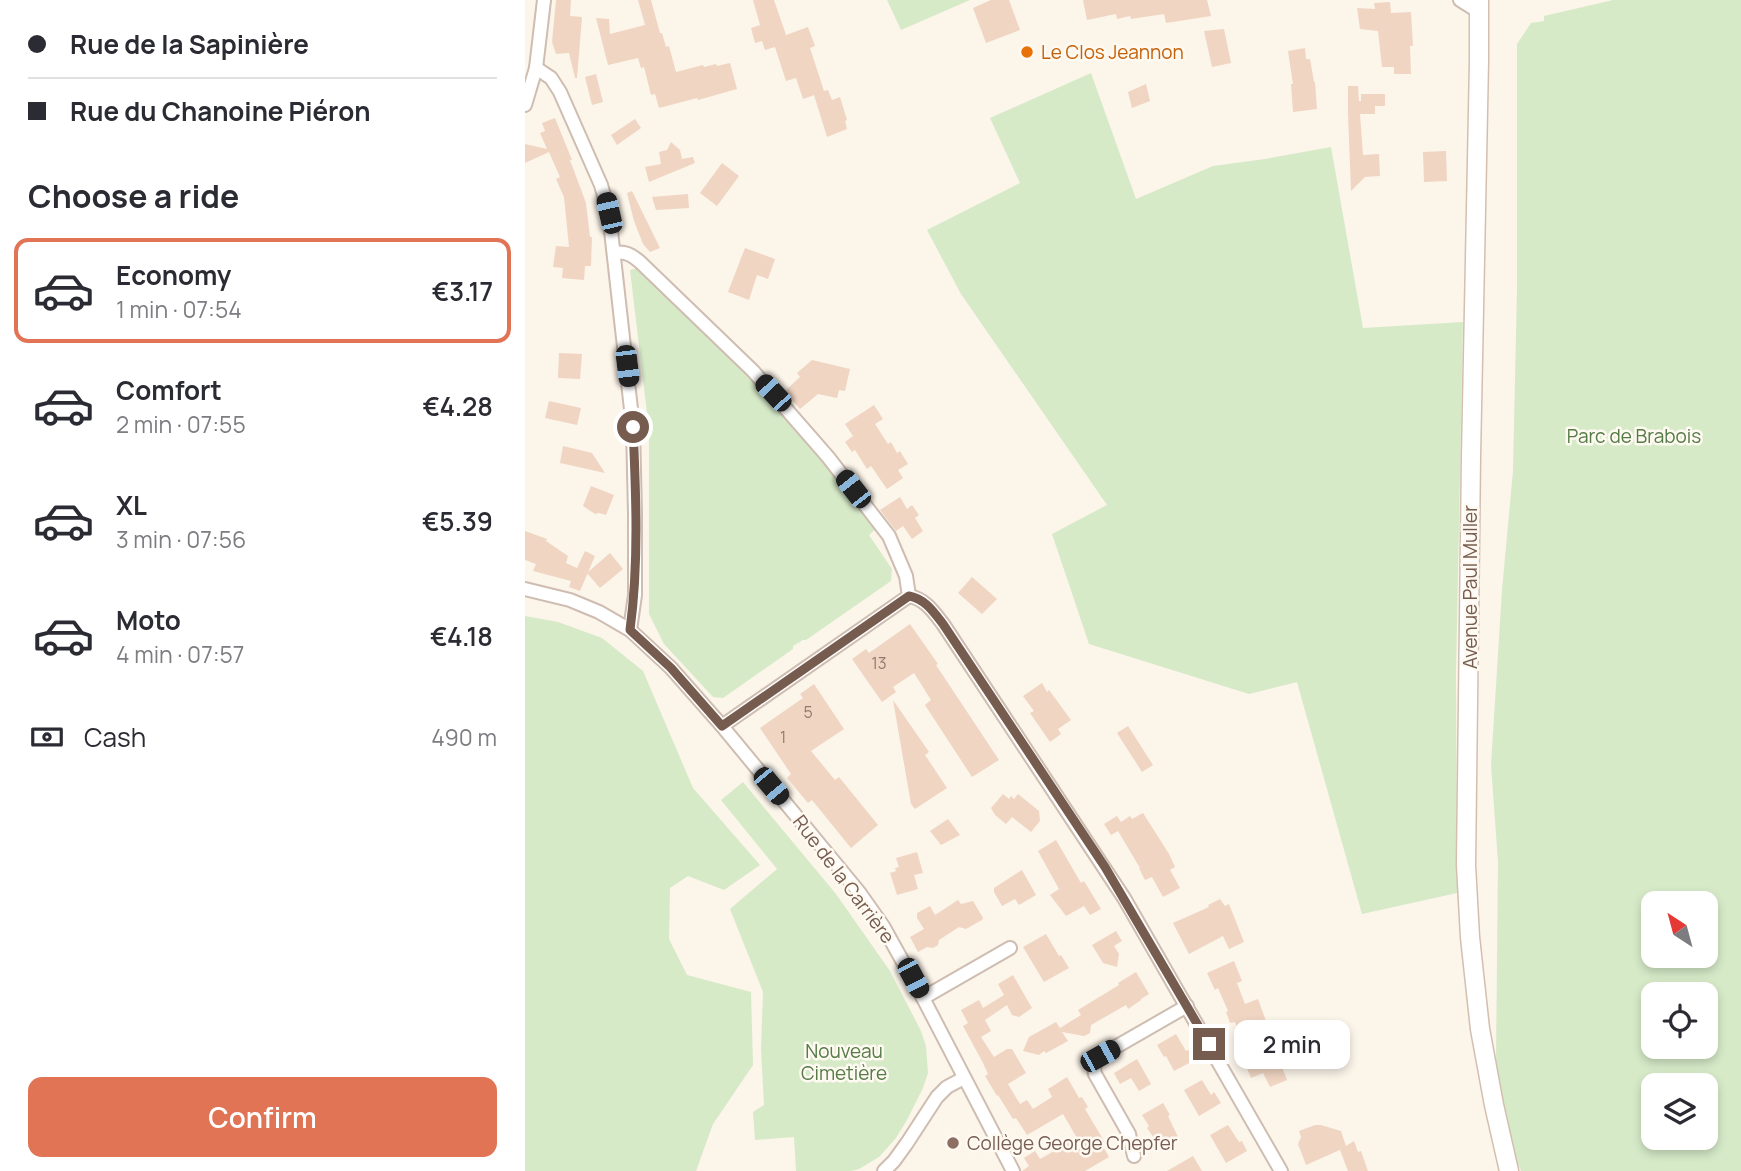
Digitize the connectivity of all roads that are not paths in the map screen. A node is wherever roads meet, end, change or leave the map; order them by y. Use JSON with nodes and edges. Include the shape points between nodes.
{"nodes":[{"id":1,"x":544,"y":0,"type":"edge"},
{"id":2,"x":1460,"y":0,"type":"edge"},
{"id":3,"x":1479,"y":6,"type":"edge"},
{"id":4,"x":536,"y":68,"type":"junction"},
{"id":5,"x":525,"y":105,"type":"edge"},
{"id":6,"x":614,"y":253,"type":"junction"},
{"id":7,"x":525,"y":589,"type":"edge"},
{"id":8,"x":909,"y":596,"type":"junction"},
{"id":9,"x":630,"y":630,"type":"junction"},
{"id":10,"x":722,"y":726,"type":"junction"},
{"id":11,"x":1010,"y":948,"type":"dead end"},
{"id":12,"x":923,"y":998,"type":"junction"},
{"id":13,"x":1187,"y":1006,"type":"junction"},
{"id":14,"x":964,"y":1077,"type":"junction"},
{"id":15,"x":1135,"y":1156,"type":"dead end"},
{"id":16,"x":884,"y":1171,"type":"edge"},
{"id":17,"x":1013,"y":1171,"type":"edge"},
{"id":18,"x":1281,"y":1171,"type":"edge"},
{"id":19,"x":1509,"y":1171,"type":"edge"}],
"edges":[{"from":1,"to":4,"type":"street"},
{"from":2,"to":3,"type":"street"},
{"from":3,"to":19,"type":"main road","name":"Avenue Paul Muller","via":[[1466,865],[1480,1029]]},
{"from":4,"to":5,"type":"street"},
{"from":4,"to":6,"type":"street","via":[[556,83],[601,185]]},
{"from":6,"to":8,"type":"street","via":[[641,262],[753,371],[828,457],[888,536],[906,576]]},
{"from":6,"to":9,"type":"street","via":[[634,453],[635,595]]},
{"from":7,"to":9,"type":"street","name":"Rue de la Carrière","via":[[570,600]]},
{"from":8,"to":10,"type":"street"},
{"from":8,"to":13,"type":"street","via":[[925,602],[943,624],[1105,867]]},
{"from":9,"to":10,"type":"street","name":"Rue de la Carrière"},
{"from":10,"to":12,"type":"street","name":"Rue de la Carrière","via":[[872,910]]},
{"from":11,"to":12,"type":"street"},
{"from":12,"to":14,"type":"street","name":"Rue de la Carrière"},
{"from":13,"to":15,"type":"street","via":[[1096,1060],[1095,1074],[1129,1134]]},
{"from":13,"to":18,"type":"street"},
{"from":14,"to":16,"type":"street","via":[[937,1097]]},
{"from":14,"to":17,"type":"street","name":"Rue de la Carrière"}]}
